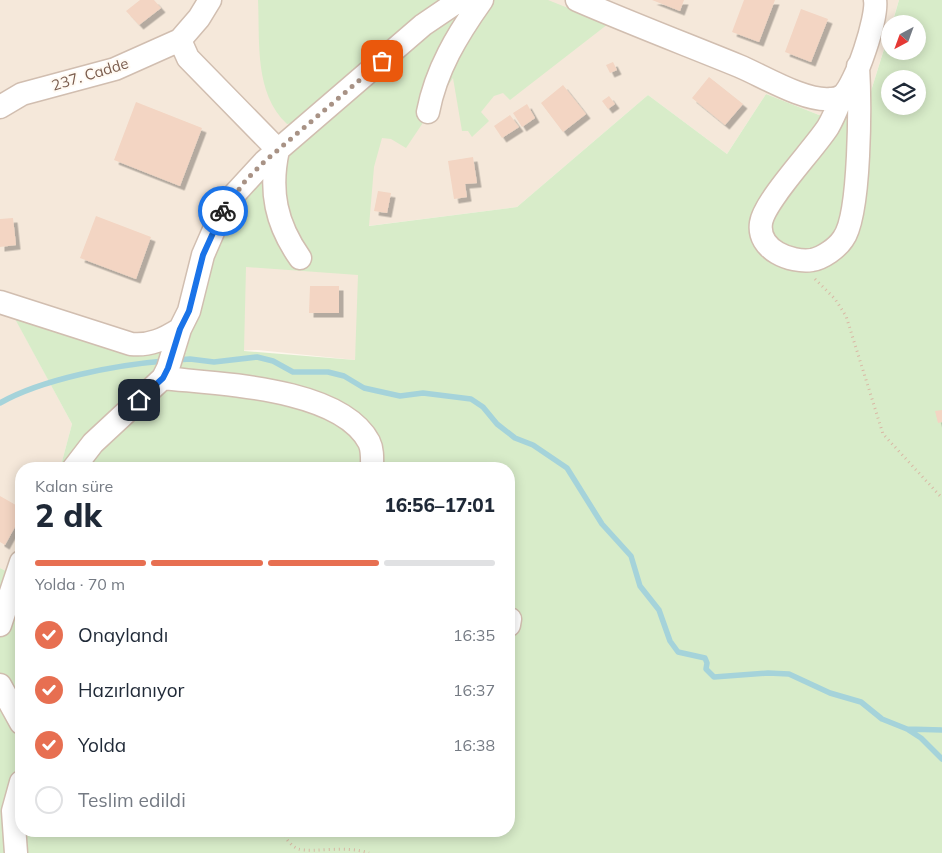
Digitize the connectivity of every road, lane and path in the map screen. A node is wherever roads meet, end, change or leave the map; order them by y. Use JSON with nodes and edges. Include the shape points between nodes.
{"nodes":[{"id":1,"x":210,"y":0,"type":"edge"},
{"id":2,"x":460,"y":0,"type":"edge"},
{"id":3,"x":482,"y":0,"type":"edge"},
{"id":4,"x":577,"y":0,"type":"edge"},
{"id":5,"x":875,"y":0,"type":"edge"},
{"id":6,"x":180,"y":40,"type":"junction"},
{"id":7,"x":858,"y":66,"type":"junction"},
{"id":8,"x":842,"y":96,"type":"junction"},
{"id":9,"x":0,"y":106,"type":"edge"},
{"id":10,"x":428,"y":112,"type":"dead end"},
{"id":11,"x":278,"y":150,"type":"junction"},
{"id":12,"x":300,"y":258,"type":"dead end"},
{"id":13,"x":814,"y":260,"type":"junction"},
{"id":14,"x":0,"y":302,"type":"edge"},
{"id":15,"x":180,"y":329,"type":"junction"},
{"id":16,"x":153,"y":343,"type":"junction"},
{"id":17,"x":168,"y":367,"type":"junction"},
{"id":18,"x":78,"y":462,"type":"edge"},
{"id":19,"x":371,"y":462,"type":"edge"},
{"id":20,"x":942,"y":498,"type":"edge"},
{"id":21,"x":15,"y":580,"type":"edge"},
{"id":22,"x":0,"y":625,"type":"edge"},
{"id":23,"x":0,"y":685,"type":"edge"},
{"id":24,"x":15,"y":712,"type":"edge"},
{"id":25,"x":15,"y":804,"type":"edge"},
{"id":26,"x":286,"y":837,"type":"edge"},
{"id":27,"x":16,"y":853,"type":"edge"},
{"id":28,"x":369,"y":853,"type":"edge"}],
"edges":[{"from":1,"to":6,"type":"street","name":"237. Cadde"},
{"from":2,"to":11,"type":"street","via":[[423,25]]},
{"from":3,"to":10,"type":"street","via":[[440,66]]},
{"from":4,"to":8,"type":"street","via":[[807,95],[822,99]]},
{"from":5,"to":7,"type":"street","via":[[872,25]]},
{"from":6,"to":9,"type":"street","name":"237. Cadde","via":[[115,69],[22,94]]},
{"from":6,"to":11,"type":"street","via":[[188,58]]},
{"from":7,"to":8,"type":"street"},
{"from":7,"to":13,"type":"street","via":[[859,133],[850,224],[844,238],[834,248]]},
{"from":8,"to":13,"type":"street","via":[[828,128],[761,222],[766,243],[775,252],[790,258]]},
{"from":11,"to":12,"type":"street","via":[[273,170],[274,204],[284,233]]},
{"from":11,"to":15,"type":"street","via":[[246,180],[220,216],[203,255],[189,311]]},
{"from":13,"to":20,"type":"path","via":[[816,280],[846,316],[883,434]]},
{"from":14,"to":16,"type":"street","via":[[131,344]]},
{"from":15,"to":16,"type":"street"},
{"from":15,"to":17,"type":"street"},
{"from":16,"to":17,"type":"street","via":[[166,349]]},
{"from":17,"to":18,"type":"street"},
{"from":17,"to":19,"type":"street","via":[[268,388],[329,408],[355,426],[369,443]]},
{"from":21,"to":22,"type":"street"},
{"from":23,"to":24,"type":"street"},
{"from":25,"to":27,"type":"street"},
{"from":26,"to":28,"type":"path","via":[[298,849],[343,848]]}]}
